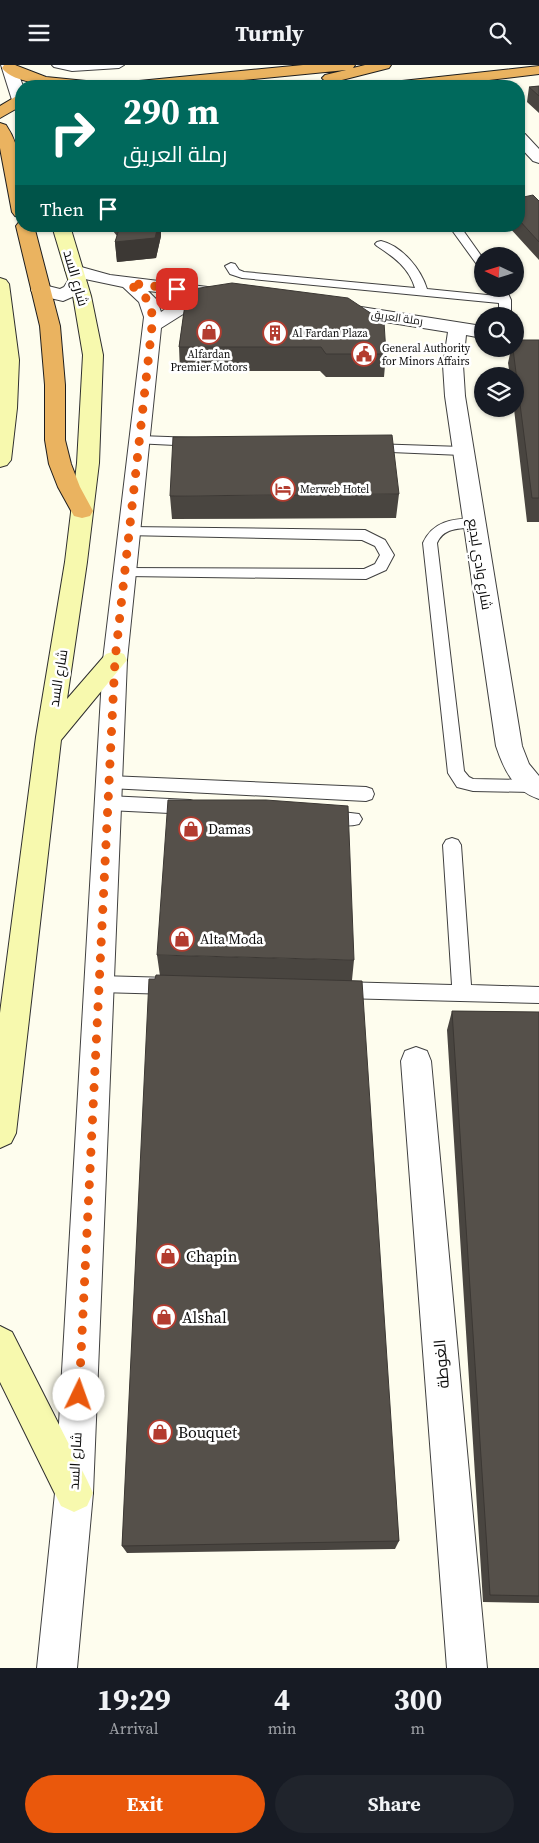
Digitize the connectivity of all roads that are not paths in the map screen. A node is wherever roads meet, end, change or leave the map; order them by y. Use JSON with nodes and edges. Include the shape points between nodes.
{"nodes":[{"id":1,"x":57,"y":65,"type":"edge"},
{"id":2,"x":119,"y":65,"type":"edge"},
{"id":3,"x":348,"y":65,"type":"edge"},
{"id":4,"x":384,"y":65,"type":"edge"},
{"id":5,"x":484,"y":65,"type":"edge"},
{"id":6,"x":9,"y":67,"type":"edge"},
{"id":7,"x":539,"y":70,"type":"edge"},
{"id":8,"x":37,"y":80,"type":"edge"},
{"id":9,"x":199,"y":80,"type":"edge"},
{"id":10,"x":321,"y":80,"type":"edge"},
{"id":11,"x":400,"y":80,"type":"edge"},
{"id":12,"x":453,"y":80,"type":"edge"},
{"id":13,"x":15,"y":84,"type":"edge"},
{"id":14,"x":15,"y":101,"type":"edge"},
{"id":15,"x":0,"y":102,"type":"edge"},
{"id":16,"x":15,"y":109,"type":"edge"},
{"id":17,"x":7,"y":122,"type":"edge"},
{"id":18,"x":525,"y":143,"type":"edge"},
{"id":19,"x":539,"y":158,"type":"edge"},
{"id":20,"x":15,"y":174,"type":"edge"},
{"id":21,"x":26,"y":232,"type":"edge"},
{"id":22,"x":63,"y":232,"type":"edge"},
{"id":23,"x":458,"y":232,"type":"edge"},
{"id":24,"x":381,"y":244,"type":"dead end"},
{"id":25,"x":474,"y":253,"type":"edge"},
{"id":26,"x":231,"y":266,"type":"dead end"},
{"id":27,"x":75,"y":275,"type":"junction"},
{"id":28,"x":129,"y":283,"type":"junction"},
{"id":29,"x":0,"y":284,"type":"edge"},
{"id":30,"x":40,"y":290,"type":"junction"},
{"id":31,"x":422,"y":291,"type":"junction"},
{"id":32,"x":215,"y":293,"type":"junction"},
{"id":33,"x":474,"y":293,"type":"edge"},
{"id":34,"x":244,"y":297,"type":"edge"},
{"id":35,"x":320,"y":307,"type":"edge"},
{"id":36,"x":1,"y":310,"type":"edge"},
{"id":37,"x":152,"y":326,"type":"junction"},
{"id":38,"x":458,"y":327,"type":"junction"},
{"id":39,"x":474,"y":330,"type":"edge"},
{"id":40,"x":139,"y":440,"type":"junction"},
{"id":41,"x":207,"y":442,"type":"edge"},
{"id":42,"x":354,"y":447,"type":"edge"},
{"id":43,"x":462,"y":451,"type":"junction"},
{"id":44,"x":0,"y":460,"type":"edge"},
{"id":45,"x":82,"y":511,"type":"junction"},
{"id":46,"x":474,"y":523,"type":"junction"},
{"id":47,"x":130,"y":532,"type":"junction"},
{"id":48,"x":126,"y":571,"type":"junction"},
{"id":49,"x":115,"y":660,"type":"junction"},
{"id":50,"x":49,"y":737,"type":"junction"},
{"id":51,"x":536,"y":788,"type":"edge"},
{"id":52,"x":108,"y":792,"type":"junction"},
{"id":53,"x":366,"y":794,"type":"dead end"},
{"id":54,"x":210,"y":809,"type":"edge"},
{"id":55,"x":306,"y":816,"type":"edge"},
{"id":56,"x":353,"y":819,"type":"dead end"},
{"id":57,"x":452,"y":845,"type":"dead end"},
{"id":58,"x":99,"y":984,"type":"junction"},
{"id":59,"x":185,"y":986,"type":"edge"},
{"id":60,"x":323,"y":990,"type":"edge"},
{"id":61,"x":462,"y":993,"type":"junction"},
{"id":62,"x":539,"y":995,"type":"edge"},
{"id":63,"x":416,"y":1061,"type":"dead end"},
{"id":64,"x":0,"y":1133,"type":"edge"},
{"id":65,"x":0,"y":1344,"type":"edge"},
{"id":66,"x":74,"y":1493,"type":"junction"},
{"id":67,"x":57,"y":1668,"type":"edge"},
{"id":68,"x":467,"y":1668,"type":"edge"}],
"edges":[{"from":1,"to":2,"type":"lane","via":[[79,68]]},
{"from":3,"to":9,"type":"highway"},
{"from":4,"to":10,"type":"highway"},
{"from":5,"to":11,"type":"highway","via":[[421,73]]},
{"from":6,"to":8,"type":"highway"},
{"from":6,"to":13,"type":"street"},
{"from":7,"to":12,"type":"highway"},
{"from":14,"to":15,"type":"highway"},
{"from":16,"to":17,"type":"highway"},
{"from":17,"to":20,"type":"highway"},
{"from":18,"to":19,"type":"street"},
{"from":21,"to":30,"type":"highway"},
{"from":22,"to":27,"type":"main road","name":"شارع السد"},
{"from":23,"to":25,"type":"lane"},
{"from":24,"to":31,"type":"lane","via":[[405,261],[419,280]]},
{"from":26,"to":31,"type":"lane","via":[[234,272],[242,275]]},
{"from":27,"to":28,"type":"street"},
{"from":27,"to":30,"type":"street","via":[[72,290],[63,295]]},
{"from":27,"to":45,"type":"main road","name":"شارع السد","via":[[93,355],[88,463]]},
{"from":28,"to":32,"type":"street"},
{"from":28,"to":37,"type":"street","name":"شارع السد","via":[[148,300]]},
{"from":29,"to":36,"type":"main road"},
{"from":30,"to":45,"type":"highway","via":[[50,326],[53,355],[55,440],[60,464]]},
{"from":31,"to":33,"type":"lane"},
{"from":32,"to":34,"type":"street"},
{"from":32,"to":37,"type":"street","via":[[180,307]]},
{"from":35,"to":38,"type":"street","name":"رملة العريق"},
{"from":36,"to":44,"type":"main road","via":[[9,360]]},
{"from":37,"to":40,"type":"street","name":"شارع السد"},
{"from":38,"to":39,"type":"street","name":"رملة العريق"},
{"from":38,"to":43,"type":"street","name":"شارع وادي لبديع","via":[[453,365]]},
{"from":40,"to":41,"type":"lane"},
{"from":40,"to":47,"type":"street","name":"شارع السد"},
{"from":42,"to":43,"type":"lane"},
{"from":43,"to":46,"type":"street","name":"شارع وادي لبديع"},
{"from":45,"to":50,"type":"main road","name":"شارع السد"},
{"from":46,"to":51,"type":"street","name":"شارع وادي لبديع","via":[[509,746],[515,767]]},
{"from":46,"to":51,"type":"lane","via":[[440,529],[430,543],[456,773],[463,782],[473,785]]},
{"from":47,"to":48,"type":"street","name":"شارع السد"},
{"from":47,"to":48,"type":"lane","via":[[365,535],[380,543],[387,555],[381,567],[366,574]]},
{"from":48,"to":49,"type":"street","name":"شارع السد"},
{"from":49,"to":50,"type":"main road"},
{"from":49,"to":52,"type":"street","name":"شارع السد"},
{"from":50,"to":64,"type":"main road","name":"شارع السد"},
{"from":52,"to":53,"type":"lane"},
{"from":52,"to":54,"type":"lane"},
{"from":52,"to":58,"type":"street","name":"شارع السد"},
{"from":55,"to":56,"type":"lane"},
{"from":57,"to":61,"type":"lane"},
{"from":58,"to":59,"type":"lane"},
{"from":58,"to":66,"type":"street","name":"شارع السد"},
{"from":60,"to":61,"type":"lane"},
{"from":61,"to":62,"type":"lane"},
{"from":63,"to":68,"type":"street","name":"الغوطة"},
{"from":65,"to":66,"type":"main road"},
{"from":66,"to":67,"type":"street","name":"شارع السد"}]}
